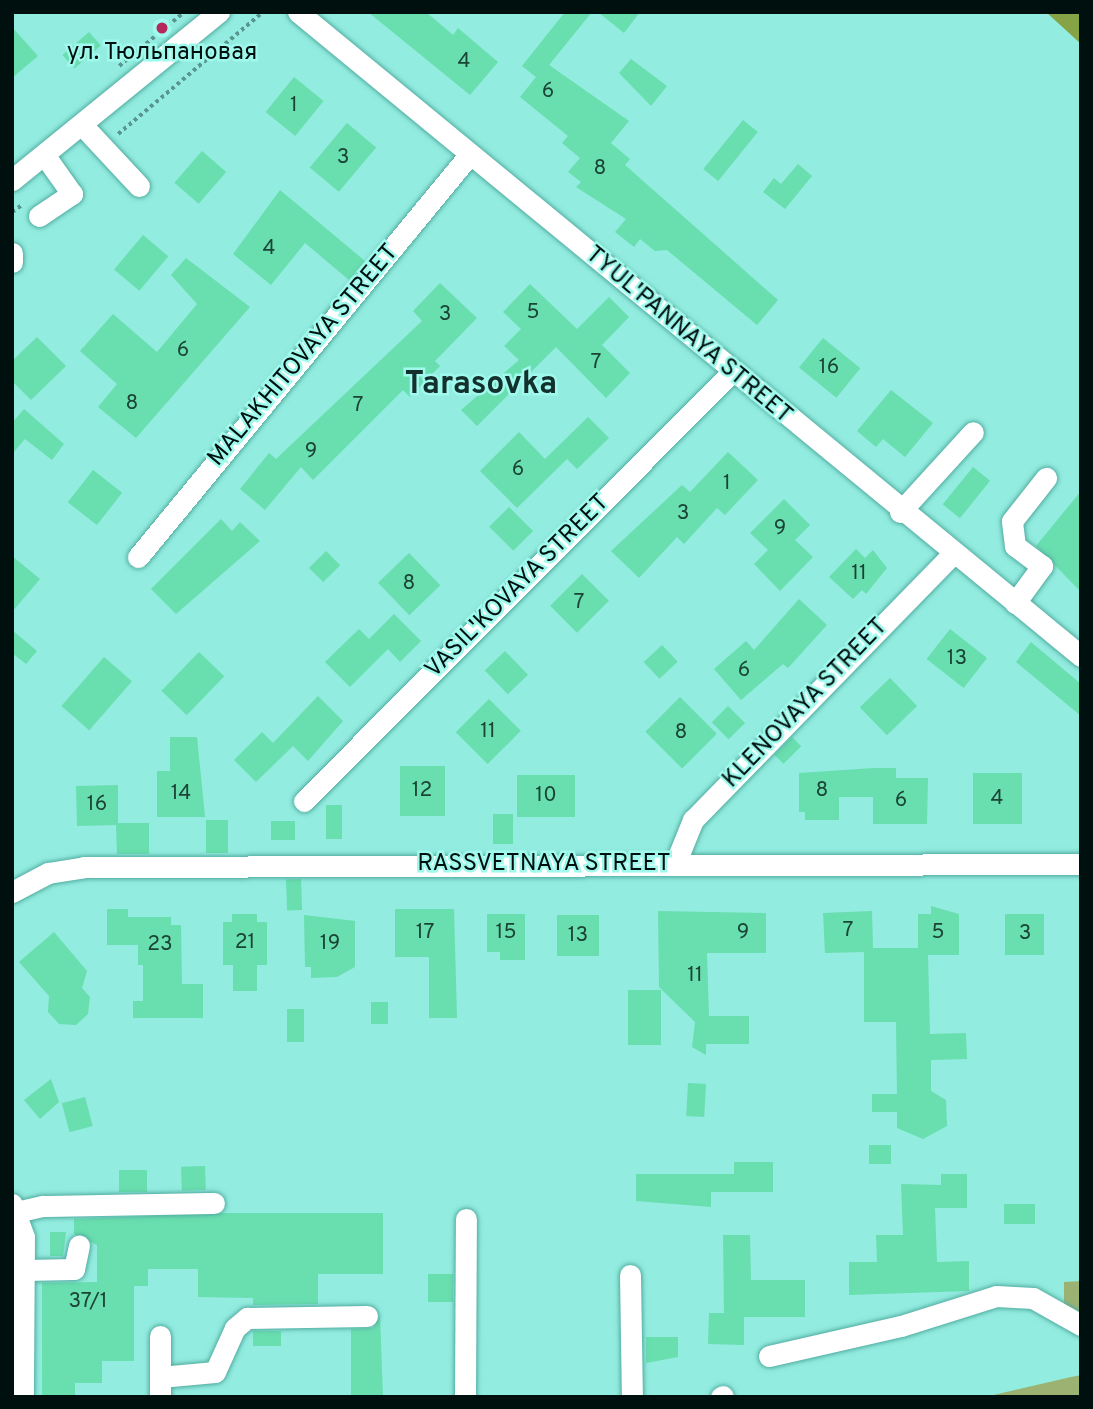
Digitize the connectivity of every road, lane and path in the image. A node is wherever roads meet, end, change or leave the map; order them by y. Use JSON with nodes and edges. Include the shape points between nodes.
{"nodes":[{"id":1,"x":219,"y":12,"type":"edge"},
{"id":2,"x":263,"y":12,"type":"edge"},
{"id":3,"x":298,"y":12,"type":"edge"},
{"id":4,"x":83,"y":126,"type":"junction"},
{"id":5,"x":103,"y":147,"type":"junction"},
{"id":6,"x":470,"y":154,"type":"junction"},
{"id":7,"x":45,"y":156,"type":"junction"},
{"id":8,"x":12,"y":180,"type":"edge"},
{"id":9,"x":139,"y":186,"type":"dead end"},
{"id":10,"x":36,"y":208,"type":"joint"},
{"id":11,"x":12,"y":212,"type":"edge"},
{"id":12,"x":12,"y":253,"type":"edge"},
{"id":13,"x":12,"y":262,"type":"edge"},
{"id":14,"x":731,"y":373,"type":"junction"},
{"id":15,"x":973,"y":432,"type":"dead end"},
{"id":16,"x":1046,"y":478,"type":"dead end"},
{"id":17,"x":900,"y":512,"type":"junction"},
{"id":18,"x":953,"y":554,"type":"junction"},
{"id":19,"x":138,"y":557,"type":"dead end"},
{"id":20,"x":1015,"y":603,"type":"junction"},
{"id":21,"x":1081,"y":656,"type":"edge"},
{"id":22,"x":304,"y":801,"type":"dead end"},
{"id":23,"x":675,"y":864,"type":"junction"},
{"id":24,"x":1081,"y":864,"type":"edge"},
{"id":25,"x":12,"y":892,"type":"edge"},
{"id":26,"x":214,"y":1203,"type":"dead end"},
{"id":27,"x":14,"y":1210,"type":"edge"},
{"id":28,"x":466,"y":1219,"type":"dead end"},
{"id":29,"x":79,"y":1246,"type":"dead end"},
{"id":30,"x":24,"y":1270,"type":"junction"},
{"id":31,"x":630,"y":1275,"type":"dead end"},
{"id":32,"x":367,"y":1316,"type":"dead end"},
{"id":33,"x":1081,"y":1325,"type":"edge"},
{"id":34,"x":160,"y":1336,"type":"dead end"},
{"id":35,"x":769,"y":1356,"type":"dead end"},
{"id":36,"x":160,"y":1387,"type":"edge"},
{"id":37,"x":23,"y":1397,"type":"edge"},
{"id":38,"x":465,"y":1397,"type":"edge"},
{"id":39,"x":632,"y":1397,"type":"edge"}],
"edges":[{"from":1,"to":4,"type":"street"},
{"from":2,"to":5,"type":"path"},
{"from":3,"to":6,"type":"street","name":"TYUL'PANNAYA STREET"},
{"from":4,"to":5,"type":"street"},
{"from":4,"to":7,"type":"street"},
{"from":5,"to":9,"type":"street"},
{"from":6,"to":14,"type":"street","name":"TYUL'PANNAYA STREET"},
{"from":6,"to":19,"type":"street","name":"MALAKHITOVAYA STREET"},
{"from":7,"to":8,"type":"street"},
{"from":7,"to":10,"type":"street","via":[[72,194]]},
{"from":10,"to":11,"type":"path"},
{"from":12,"to":13,"type":"street"},
{"from":14,"to":17,"type":"street","name":"TYUL'PANNAYA STREET"},
{"from":14,"to":22,"type":"street","name":"VASIL'KOVAYA STREET"},
{"from":15,"to":17,"type":"street"},
{"from":16,"to":20,"type":"street","via":[[1012,521],[1015,546],[1042,566]]},
{"from":17,"to":18,"type":"street","name":"TYUL'PANNAYA STREET"},
{"from":18,"to":20,"type":"street","name":"TYUL'PANNAYA STREET"},
{"from":18,"to":23,"type":"street","name":"KLENOVAYA STREET","via":[[693,820]]},
{"from":20,"to":21,"type":"street","name":"TYUL'PANNAYA STREET"},
{"from":23,"to":24,"type":"street","name":"RASSVETNAYA STREET"},
{"from":23,"to":25,"type":"street","name":"RASSVETNAYA STREET","via":[[84,867],[48,873]]},
{"from":26,"to":27,"type":"street"},
{"from":27,"to":30,"type":"street"},
{"from":28,"to":38,"type":"street"},
{"from":29,"to":30,"type":"street","via":[[74,1269]]},
{"from":30,"to":37,"type":"street"},
{"from":31,"to":39,"type":"street"},
{"from":32,"to":36,"type":"street","via":[[247,1318],[235,1328],[211,1376]]},
{"from":33,"to":35,"type":"street","via":[[1033,1298],[996,1296],[901,1326]]},
{"from":34,"to":36,"type":"street"}]}
